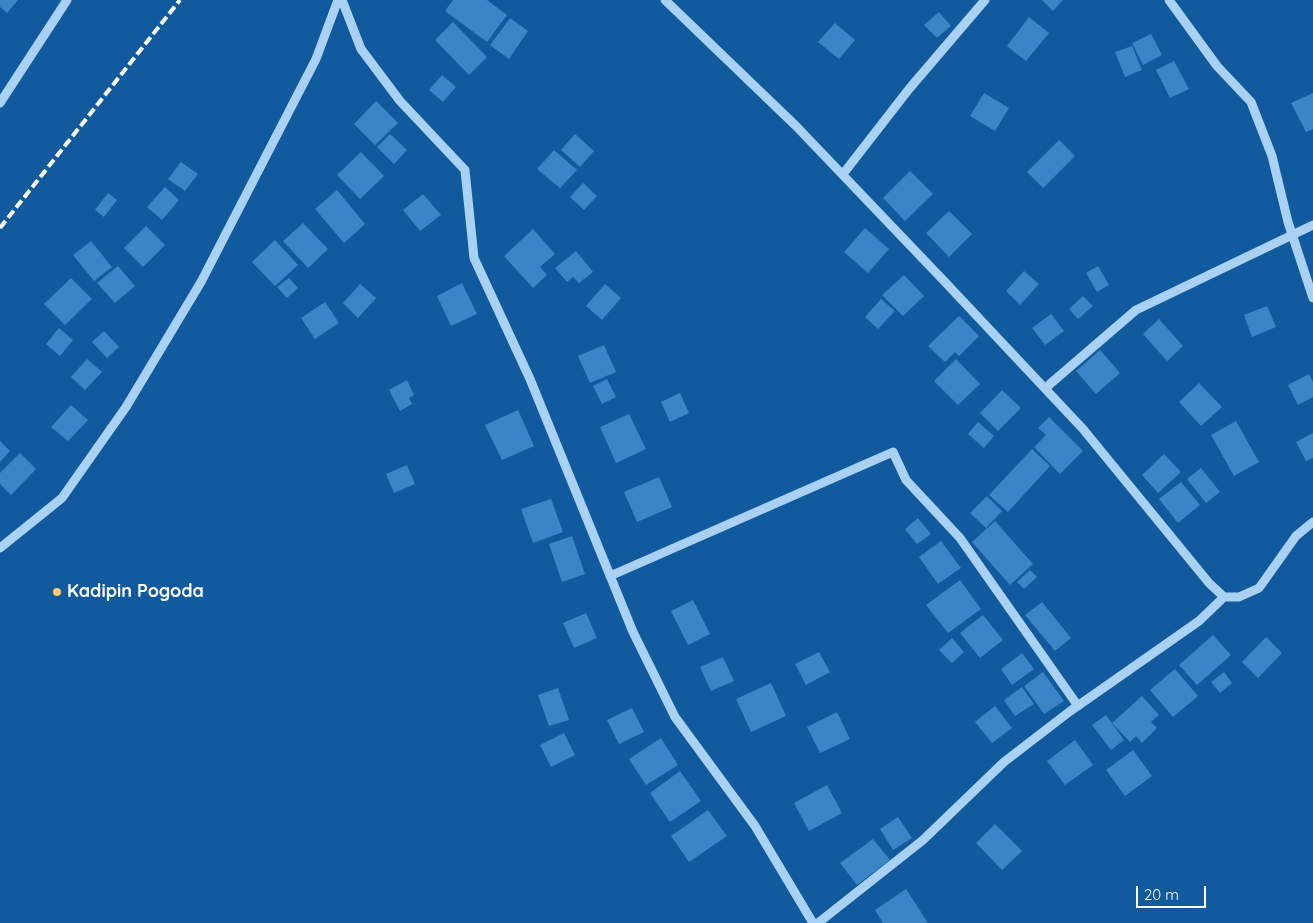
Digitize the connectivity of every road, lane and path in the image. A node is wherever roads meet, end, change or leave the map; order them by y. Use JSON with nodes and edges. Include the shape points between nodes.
{"nodes":[{"id":1,"x":67,"y":0,"type":"edge"},
{"id":2,"x":338,"y":0,"type":"edge"},
{"id":3,"x":342,"y":0,"type":"edge"},
{"id":4,"x":665,"y":0,"type":"edge"},
{"id":5,"x":985,"y":0,"type":"edge"},
{"id":6,"x":1169,"y":0,"type":"edge"},
{"id":7,"x":0,"y":103,"type":"edge"},
{"id":8,"x":842,"y":174,"type":"junction"},
{"id":9,"x":1313,"y":225,"type":"edge"},
{"id":10,"x":1293,"y":235,"type":"junction"},
{"id":11,"x":1313,"y":298,"type":"edge"},
{"id":12,"x":1046,"y":389,"type":"junction"},
{"id":13,"x":1313,"y":522,"type":"edge"},
{"id":14,"x":0,"y":548,"type":"edge"},
{"id":15,"x":610,"y":576,"type":"junction"},
{"id":16,"x":1224,"y":597,"type":"junction"},
{"id":17,"x":1078,"y":706,"type":"junction"},
{"id":18,"x":813,"y":923,"type":"edge"},
{"id":19,"x":818,"y":923,"type":"edge"}],
"edges":[{"from":1,"to":7,"type":"street"},
{"from":2,"to":14,"type":"street","via":[[316,59],[206,273],[126,407],[62,498]]},
{"from":3,"to":15,"type":"street","via":[[361,49],[400,101],[465,170],[474,258],[530,379]]},
{"from":4,"to":8,"type":"street"},
{"from":5,"to":8,"type":"street","via":[[908,89]]},
{"from":6,"to":10,"type":"street","via":[[1217,66],[1251,102],[1272,156]]},
{"from":8,"to":12,"type":"street"},
{"from":9,"to":10,"type":"street"},
{"from":10,"to":11,"type":"street"},
{"from":10,"to":12,"type":"street","via":[[1136,310]]},
{"from":12,"to":16,"type":"street"},
{"from":13,"to":16,"type":"street","via":[[1296,536],[1260,588],[1238,597]]},
{"from":15,"to":17,"type":"street","via":[[893,452],[906,480],[960,538]]},
{"from":15,"to":18,"type":"street","via":[[675,718],[755,826]]},
{"from":16,"to":17,"type":"street","via":[[1199,621]]},
{"from":17,"to":19,"type":"street","via":[[1004,762],[923,840]]}]}
